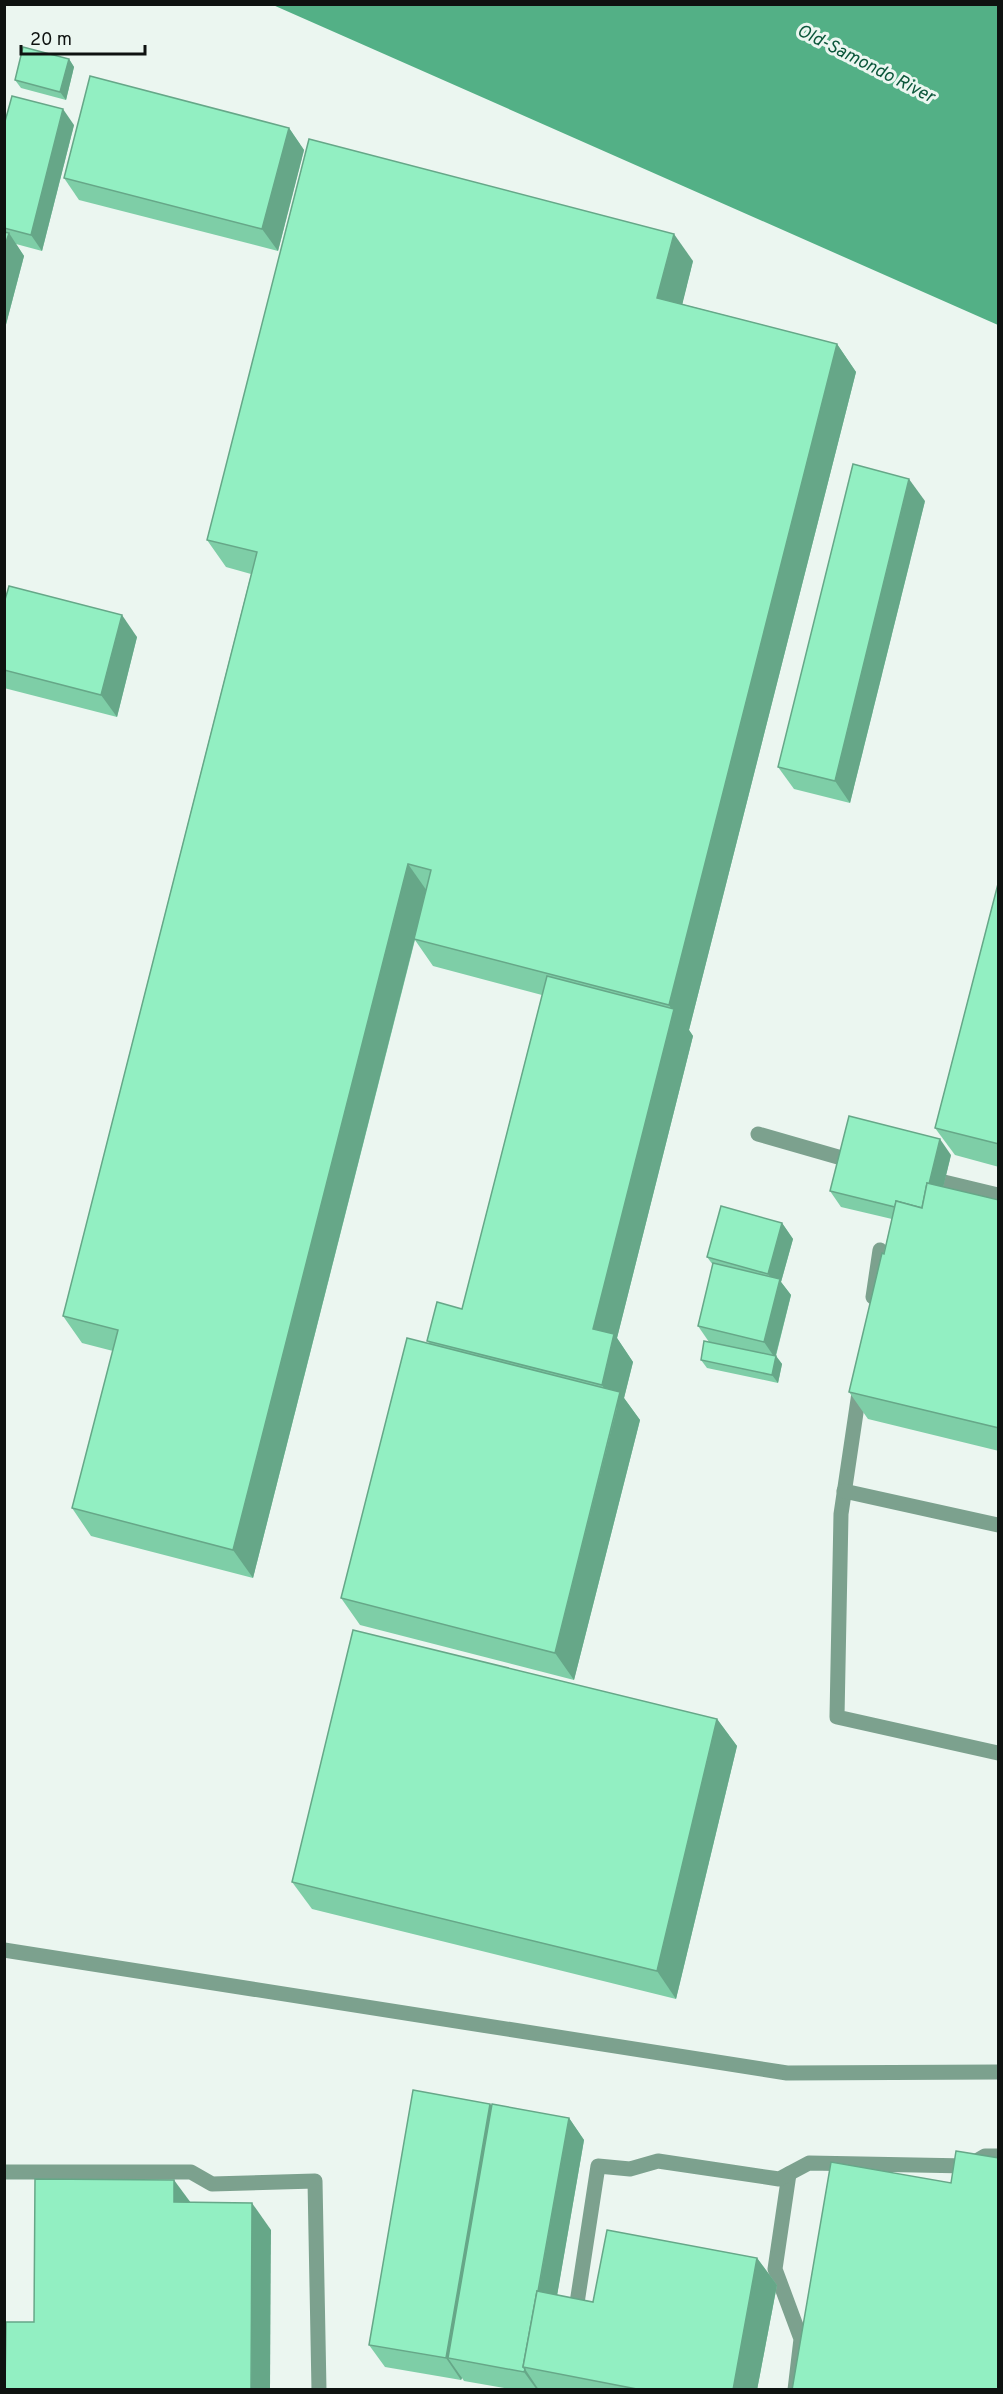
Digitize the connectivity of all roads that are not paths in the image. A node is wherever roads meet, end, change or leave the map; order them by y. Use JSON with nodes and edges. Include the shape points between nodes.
{"nodes":[{"id":1,"x":758,"y":1134,"type":"dead end"},
{"id":2,"x":852,"y":1161,"type":"edge"},
{"id":3,"x":945,"y":1182,"type":"dead end"},
{"id":4,"x":999,"y":1195,"type":"edge"},
{"id":5,"x":880,"y":1250,"type":"dead end"},
{"id":6,"x":872,"y":1308,"type":"edge"},
{"id":7,"x":861,"y":1376,"type":"edge"},
{"id":8,"x":844,"y":1491,"type":"junction"},
{"id":9,"x":999,"y":1526,"type":"edge"},
{"id":10,"x":999,"y":1753,"type":"edge"},
{"id":11,"x":4,"y":1950,"type":"edge"},
{"id":12,"x":999,"y":2072,"type":"edge"},
{"id":13,"x":999,"y":2156,"type":"edge"},
{"id":14,"x":4,"y":2172,"type":"edge"},
{"id":15,"x":789,"y":2174,"type":"junction"},
{"id":16,"x":577,"y":2304,"type":"edge"},
{"id":17,"x":319,"y":2390,"type":"edge"},
{"id":18,"x":795,"y":2390,"type":"edge"}],
"edges":[{"from":1,"to":2,"type":"street"},
{"from":3,"to":4,"type":"street"},
{"from":5,"to":6,"type":"street"},
{"from":7,"to":8,"type":"street"},
{"from":8,"to":9,"type":"street"},
{"from":8,"to":10,"type":"street","via":[[837,1717]]},
{"from":11,"to":12,"type":"street","via":[[787,2073]]},
{"from":13,"to":15,"type":"street","via":[[986,2156],[968,2166],[809,2163]]},
{"from":14,"to":17,"type":"street","via":[[191,2172],[212,2184],[315,2181]]},
{"from":15,"to":16,"type":"street","via":[[779,2178],[658,2161],[630,2169],[598,2166]]},
{"from":15,"to":18,"type":"street","via":[[775,2269],[801,2339]]}]}
